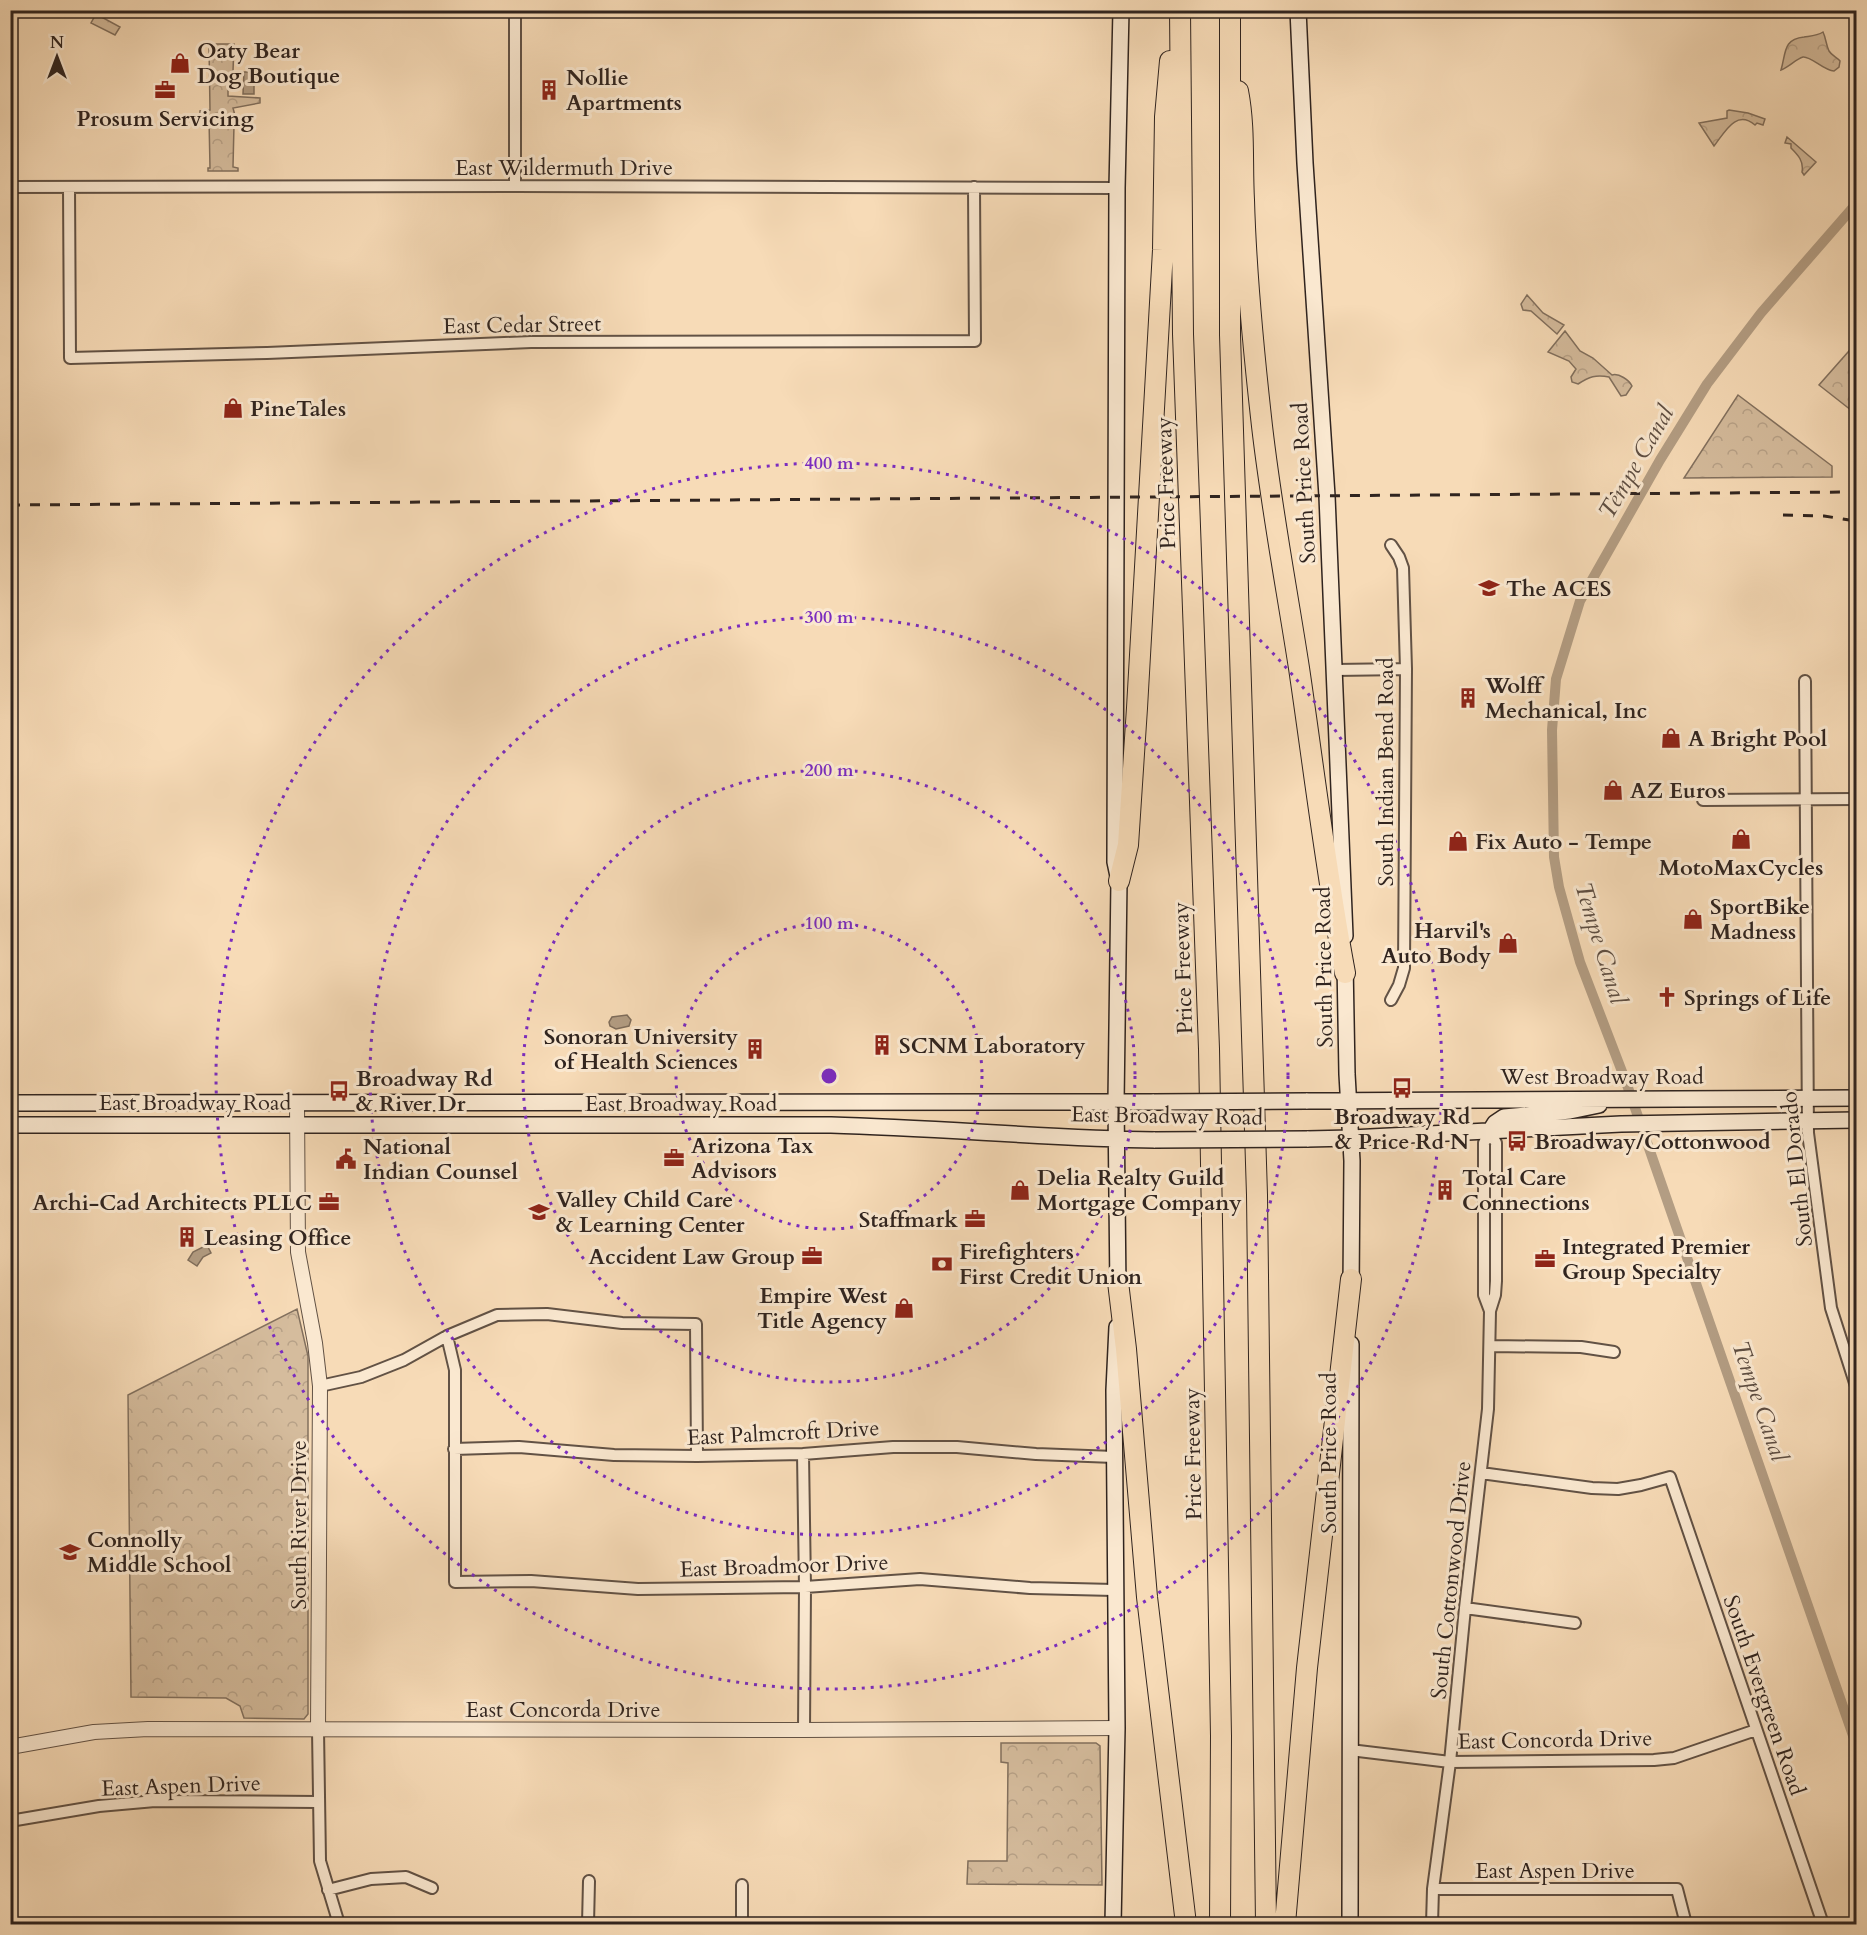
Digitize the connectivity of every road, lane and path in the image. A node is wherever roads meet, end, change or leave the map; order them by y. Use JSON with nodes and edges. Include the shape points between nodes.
{"nodes":[{"id":1,"x":515,"y":10,"type":"edge"},
{"id":2,"x":1121,"y":10,"type":"edge"},
{"id":3,"x":1175,"y":10,"type":"edge"},
{"id":4,"x":1180,"y":10,"type":"edge"},
{"id":5,"x":1230,"y":10,"type":"edge"},
{"id":6,"x":1298,"y":10,"type":"edge"},
{"id":7,"x":1229,"y":48,"type":"junction"},
{"id":8,"x":515,"y":186,"type":"junction"},
{"id":9,"x":10,"y":187,"type":"edge"},
{"id":10,"x":69,"y":187,"type":"junction"},
{"id":11,"x":974,"y":187,"type":"junction"},
{"id":12,"x":1117,"y":188,"type":"junction"},
{"id":13,"x":1391,"y":545,"type":"dead end"},
{"id":14,"x":1406,"y":669,"type":"junction"},
{"id":15,"x":1335,"y":670,"type":"junction"},
{"id":16,"x":1805,"y":681,"type":"dead end"},
{"id":17,"x":1805,"y":799,"type":"junction"},
{"id":18,"x":1857,"y":799,"type":"edge"},
{"id":19,"x":1703,"y":800,"type":"dead end"},
{"id":20,"x":1119,"y":881,"type":"junction"},
{"id":21,"x":1345,"y":973,"type":"junction"},
{"id":22,"x":1391,"y":1000,"type":"dead end"},
{"id":23,"x":1612,"y":1098,"type":"junction"},
{"id":24,"x":1807,"y":1098,"type":"junction"},
{"id":25,"x":1857,"y":1098,"type":"edge"},
{"id":26,"x":1349,"y":1100,"type":"junction"},
{"id":27,"x":1116,"y":1102,"type":"junction"},
{"id":28,"x":10,"y":1103,"type":"edge"},
{"id":29,"x":297,"y":1103,"type":"junction"},
{"id":30,"x":681,"y":1103,"type":"junction"},
{"id":31,"x":831,"y":1103,"type":"junction"},
{"id":32,"x":1807,"y":1120,"type":"junction"},
{"id":33,"x":1857,"y":1120,"type":"edge"},
{"id":34,"x":10,"y":1125,"type":"edge"},
{"id":35,"x":297,"y":1125,"type":"junction"},
{"id":36,"x":831,"y":1125,"type":"junction"},
{"id":37,"x":681,"y":1126,"type":"junction"},
{"id":38,"x":1490,"y":1131,"type":"junction"},
{"id":39,"x":1351,"y":1138,"type":"junction"},
{"id":40,"x":1116,"y":1139,"type":"junction"},
{"id":41,"x":1484,"y":1212,"type":"junction"},
{"id":42,"x":1496,"y":1229,"type":"junction"},
{"id":43,"x":1351,"y":1279,"type":"junction"},
{"id":44,"x":1118,"y":1282,"type":"junction"},
{"id":45,"x":1490,"y":1311,"type":"junction"},
{"id":46,"x":447,"y":1336,"type":"junction"},
{"id":47,"x":1490,"y":1346,"type":"junction"},
{"id":48,"x":1614,"y":1352,"type":"dead end"},
{"id":49,"x":320,"y":1386,"type":"junction"},
{"id":50,"x":1857,"y":1386,"type":"edge"},
{"id":51,"x":454,"y":1449,"type":"junction"},
{"id":52,"x":803,"y":1454,"type":"junction"},
{"id":53,"x":698,"y":1456,"type":"junction"},
{"id":54,"x":1114,"y":1457,"type":"junction"},
{"id":55,"x":1481,"y":1473,"type":"junction"},
{"id":56,"x":805,"y":1587,"type":"junction"},
{"id":57,"x":1114,"y":1590,"type":"junction"},
{"id":58,"x":1465,"y":1608,"type":"junction"},
{"id":59,"x":1575,"y":1623,"type":"dead end"},
{"id":60,"x":1117,"y":1728,"type":"junction"},
{"id":61,"x":318,"y":1730,"type":"junction"},
{"id":62,"x":804,"y":1730,"type":"junction"},
{"id":63,"x":1756,"y":1730,"type":"junction"},
{"id":64,"x":10,"y":1747,"type":"edge"},
{"id":65,"x":1350,"y":1750,"type":"junction"},
{"id":66,"x":1450,"y":1762,"type":"junction"},
{"id":67,"x":318,"y":1802,"type":"junction"},
{"id":68,"x":10,"y":1821,"type":"edge"},
{"id":69,"x":589,"y":1881,"type":"dead end"},
{"id":70,"x":742,"y":1885,"type":"dead end"},
{"id":71,"x":432,"y":1888,"type":"dead end"},
{"id":72,"x":1433,"y":1889,"type":"junction"},
{"id":73,"x":328,"y":1890,"type":"junction"},
{"id":74,"x":339,"y":1924,"type":"edge"},
{"id":75,"x":588,"y":1924,"type":"edge"},
{"id":76,"x":742,"y":1924,"type":"edge"},
{"id":77,"x":1113,"y":1924,"type":"edge"},
{"id":78,"x":1186,"y":1924,"type":"edge"},
{"id":79,"x":1220,"y":1924,"type":"edge"},
{"id":80,"x":1266,"y":1924,"type":"edge"},
{"id":81,"x":1285,"y":1924,"type":"edge"},
{"id":82,"x":1350,"y":1924,"type":"edge"},
{"id":83,"x":1432,"y":1924,"type":"edge"},
{"id":84,"x":1686,"y":1924,"type":"edge"},
{"id":85,"x":1823,"y":1924,"type":"edge"}],
"edges":[{"from":1,"to":8,"type":"street"},
{"from":2,"to":12,"type":"main road"},
{"from":3,"to":20,"type":"highway","via":[[1165,117],[1160,313],[1128,845]]},
{"from":4,"to":79,"type":"highway","name":"Price Freeway","via":[[1183,334],[1209,1049],[1221,1736]]},
{"from":5,"to":7,"type":"highway"},
{"from":6,"to":15,"type":"main road","name":"South Price Road"},
{"from":7,"to":21,"type":"highway","via":[[1243,117],[1247,260],[1261,418],[1330,896]]},
{"from":7,"to":80,"type":"highway","via":[[1230,335],[1257,1195]]},
{"from":8,"to":10,"type":"street","name":"East Wildermuth Drive"},
{"from":8,"to":11,"type":"street","name":"East Wildermuth Drive"},
{"from":9,"to":10,"type":"street","name":"East Wildermuth Drive"},
{"from":10,"to":11,"type":"street","name":"East Cedar Street","via":[[70,358],[531,342],[975,341]]},
{"from":11,"to":12,"type":"street","name":"East Wildermuth Drive"},
{"from":12,"to":20,"type":"main road","via":[[1115,862]]},
{"from":13,"to":14,"type":"street","name":"South Indian Bend Road","via":[[1403,568]]},
{"from":14,"to":15,"type":"street"},
{"from":14,"to":22,"type":"street","name":"South Indian Bend Road","via":[[1404,968]]},
{"from":15,"to":21,"type":"main road","name":"South Price Road"},
{"from":16,"to":17,"type":"street","name":"South El Dorado"},
{"from":17,"to":18,"type":"street"},
{"from":17,"to":19,"type":"street"},
{"from":17,"to":24,"type":"street","name":"South El Dorado"},
{"from":20,"to":27,"type":"main road"},
{"from":21,"to":26,"type":"main road","name":"South Price Road"},
{"from":23,"to":24,"type":"main road","name":"West Broadway Road"},
{"from":23,"to":26,"type":"main road","name":"West Broadway Road"},
{"from":23,"to":38,"type":"main road","via":[[1605,1104],[1570,1111],[1504,1117]]},
{"from":24,"to":25,"type":"main road","name":"West Broadway Road"},
{"from":24,"to":32,"type":"street","name":"South El Dorado"},
{"from":26,"to":27,"type":"main road","name":"East Broadway Road","bridge":true},
{"from":26,"to":39,"type":"main road","name":"South Price Road"},
{"from":27,"to":31,"type":"main road","name":"East Broadway Road"},
{"from":27,"to":40,"type":"main road"},
{"from":28,"to":29,"type":"main road","name":"East Broadway Road"},
{"from":29,"to":30,"type":"main road","name":"East Broadway Road"},
{"from":29,"to":35,"type":"street","name":"South River Drive"},
{"from":30,"to":31,"type":"main road","name":"East Broadway Road"},
{"from":30,"to":37,"type":"main road"},
{"from":31,"to":36,"type":"main road"},
{"from":32,"to":33,"type":"main road","name":"West Broadway Road"},
{"from":32,"to":38,"type":"main road","name":"West Broadway Road","via":[[1657,1122]]},
{"from":32,"to":50,"type":"street","name":"South El Dorado","via":[[1831,1308]]},
{"from":34,"to":35,"type":"main road","name":"East Broadway Road"},
{"from":35,"to":37,"type":"main road","name":"East Broadway Road"},
{"from":35,"to":49,"type":"street","name":"South River Drive","via":[[298,1252]]},
{"from":36,"to":37,"type":"main road","name":"East Broadway Road"},
{"from":36,"to":40,"type":"main road","name":"East Broadway Road"},
{"from":38,"to":39,"type":"main road","name":"West Broadway Road"},
{"from":38,"to":41,"type":"street","name":"South Cottonwood Drive","via":[[1484,1143]]},
{"from":38,"to":42,"type":"street","name":"South Cottonwood Drive","via":[[1496,1143]]},
{"from":39,"to":40,"type":"main road","name":"East Broadway Road","bridge":true},
{"from":39,"to":43,"type":"main road","name":"South Price Road"},
{"from":40,"to":44,"type":"main road"},
{"from":41,"to":42,"type":"street"},
{"from":41,"to":45,"type":"street","name":"South Cottonwood Drive","via":[[1484,1295]]},
{"from":42,"to":45,"type":"street","name":"South Cottonwood Drive","via":[[1495,1295]]},
{"from":43,"to":65,"type":"main road","name":"South Price Road"},
{"from":43,"to":81,"type":"highway","via":[[1307,1668]]},
{"from":44,"to":54,"type":"main road"},
{"from":44,"to":78,"type":"highway","via":[[1148,1608]]},
{"from":45,"to":47,"type":"street","name":"South Cottonwood Drive"},
{"from":46,"to":49,"type":"street","via":[[370,1374]]},
{"from":46,"to":51,"type":"street","via":[[455,1370]]},
{"from":46,"to":53,"type":"street","via":[[497,1315],[547,1314],[622,1323],[696,1324]]},
{"from":47,"to":48,"type":"street","via":[[1581,1347]]},
{"from":47,"to":55,"type":"street","name":"South Cottonwood Drive"},
{"from":49,"to":61,"type":"street","name":"South River Drive"},
{"from":51,"to":53,"type":"street","name":"East Palmcroft Drive","via":[[519,1447],[614,1455]]},
{"from":51,"to":56,"type":"street","name":"East Broadmoor Drive","via":[[455,1582],[531,1581],[638,1589]]},
{"from":52,"to":53,"type":"street","name":"East Palmcroft Drive"},
{"from":52,"to":54,"type":"street","name":"East Palmcroft Drive","via":[[957,1447]]},
{"from":52,"to":56,"type":"street"},
{"from":54,"to":57,"type":"main road"},
{"from":55,"to":58,"type":"street","name":"South Cottonwood Drive"},
{"from":55,"to":63,"type":"street","name":"South Evergreen Road","via":[[1618,1489],[1671,1477]]},
{"from":56,"to":57,"type":"street","name":"East Broadmoor Drive","via":[[920,1579]]},
{"from":56,"to":62,"type":"street"},
{"from":57,"to":60,"type":"main road"},
{"from":58,"to":59,"type":"street"},
{"from":58,"to":66,"type":"street","name":"South Cottonwood Drive"},
{"from":60,"to":62,"type":"street","name":"East Concorda Drive"},
{"from":60,"to":77,"type":"main road"},
{"from":61,"to":62,"type":"street","name":"East Concorda Drive"},
{"from":61,"to":64,"type":"street","name":"East Concorda Drive","via":[[148,1729],[94,1732]]},
{"from":61,"to":67,"type":"street","name":"South River Drive"},
{"from":63,"to":66,"type":"street","name":"East Concorda Drive","via":[[1674,1758]]},
{"from":63,"to":85,"type":"street","name":"South Evergreen Road"},
{"from":65,"to":66,"type":"street","name":"East Concorda Drive"},
{"from":65,"to":82,"type":"main road","name":"South Price Road"},
{"from":66,"to":72,"type":"street","name":"South Cottonwood Drive"},
{"from":67,"to":68,"type":"street","name":"East Aspen Drive","via":[[155,1801]]},
{"from":67,"to":73,"type":"street","name":"South River Drive","via":[[320,1860]]},
{"from":69,"to":75,"type":"street"},
{"from":70,"to":76,"type":"street"},
{"from":71,"to":73,"type":"street","via":[[406,1878],[371,1879]]},
{"from":72,"to":83,"type":"street","name":"South Cottonwood Drive"},
{"from":72,"to":84,"type":"street","name":"East Aspen Drive","via":[[1677,1889]]},
{"from":73,"to":74,"type":"street","name":"South River Drive"}]}
